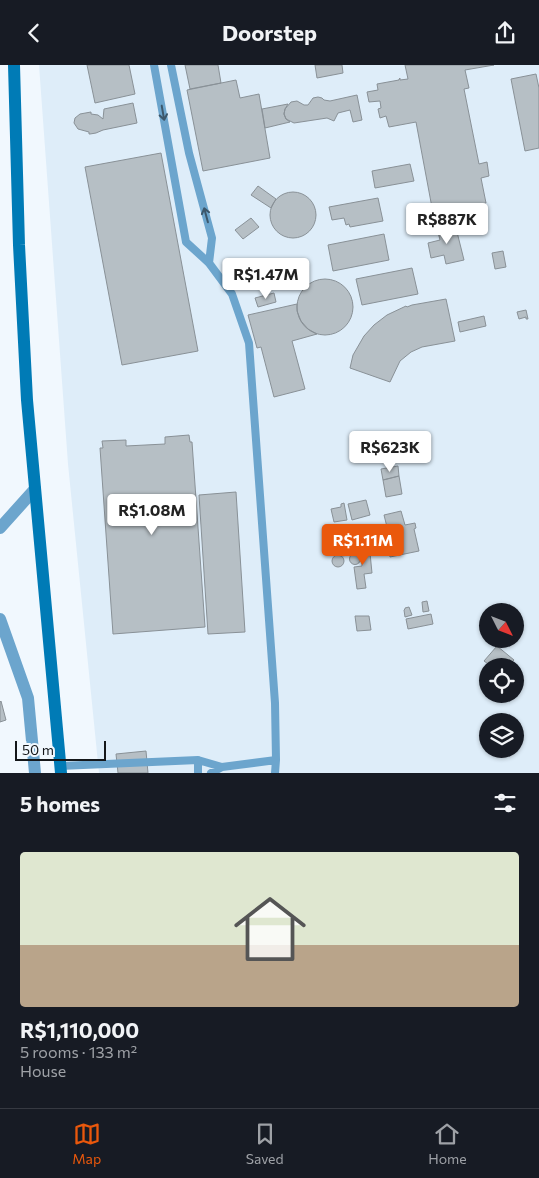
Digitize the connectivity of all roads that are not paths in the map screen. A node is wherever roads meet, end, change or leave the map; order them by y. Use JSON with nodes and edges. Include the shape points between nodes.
{"nodes":[{"id":1,"x":14,"y":65,"type":"edge"},
{"id":2,"x":154,"y":65,"type":"edge"},
{"id":3,"x":171,"y":65,"type":"edge"},
{"id":4,"x":209,"y":263,"type":"junction"},
{"id":5,"x":35,"y":489,"type":"junction"},
{"id":6,"x":0,"y":529,"type":"edge"},
{"id":7,"x":0,"y":619,"type":"edge"},
{"id":8,"x":276,"y":760,"type":"junction"},
{"id":9,"x":198,"y":761,"type":"junction"},
{"id":10,"x":222,"y":767,"type":"junction"},
{"id":11,"x":61,"y":769,"type":"edge"},
{"id":12,"x":35,"y":773,"type":"edge"},
{"id":13,"x":198,"y":773,"type":"edge"},
{"id":14,"x":212,"y":773,"type":"edge"},
{"id":15,"x":275,"y":773,"type":"edge"}],
"edges":[{"from":1,"to":5,"type":"main road","via":[[26,390]]},
{"from":2,"to":4,"type":"lane","one_way":true,"via":[[186,242]]},
{"from":4,"to":3,"type":"lane","one_way":true,"via":[[212,238],[189,153]]},
{"from":4,"to":8,"type":"lane","via":[[232,294],[249,343],[276,703]]},
{"from":5,"to":6,"type":"street"},
{"from":5,"to":11,"type":"main road"},
{"from":7,"to":12,"type":"street","via":[[28,698]]},
{"from":8,"to":10,"type":"lane"},
{"from":8,"to":15,"type":"lane"},
{"from":9,"to":10,"type":"lane"},
{"from":9,"to":11,"type":"lane"},
{"from":9,"to":13,"type":"lane"},
{"from":10,"to":14,"type":"lane"}]}
